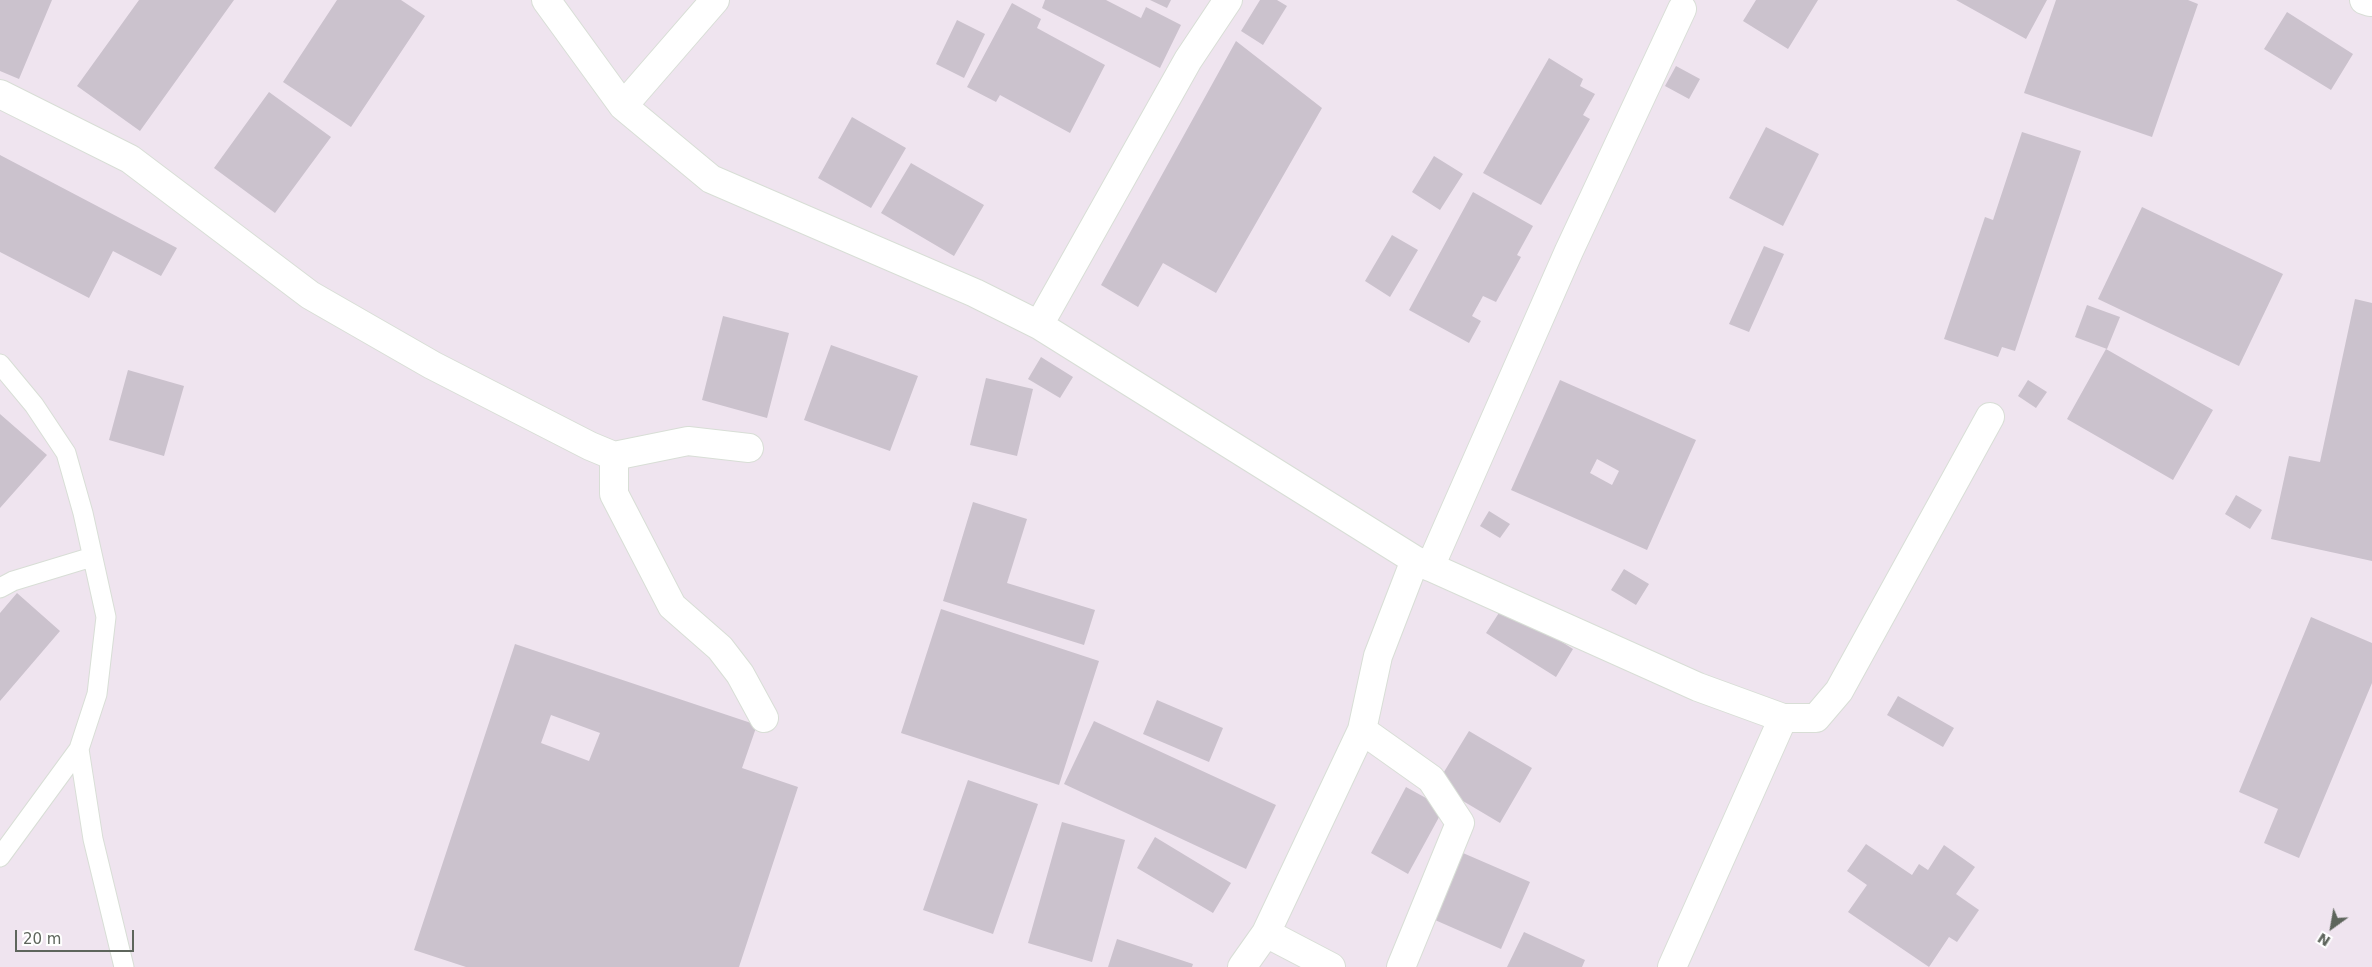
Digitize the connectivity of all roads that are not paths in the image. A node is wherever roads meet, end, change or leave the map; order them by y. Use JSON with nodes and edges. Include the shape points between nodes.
{"nodes":[{"id":1,"x":546,"y":0,"type":"edge"},
{"id":2,"x":715,"y":0,"type":"edge"},
{"id":3,"x":1228,"y":0,"type":"edge"},
{"id":4,"x":1682,"y":9,"type":"dead end"},
{"id":5,"x":0,"y":94,"type":"edge"},
{"id":6,"x":623,"y":106,"type":"junction"},
{"id":7,"x":1039,"y":325,"type":"junction"},
{"id":8,"x":0,"y":364,"type":"edge"},
{"id":9,"x":1990,"y":417,"type":"dead end"},
{"id":10,"x":748,"y":448,"type":"dead end"},
{"id":11,"x":614,"y":456,"type":"junction"},
{"id":12,"x":92,"y":556,"type":"junction"},
{"id":13,"x":1422,"y":564,"type":"junction"},
{"id":14,"x":0,"y":588,"type":"edge"},
{"id":15,"x":764,"y":718,"type":"dead end"},
{"id":16,"x":1783,"y":718,"type":"junction"},
{"id":17,"x":1362,"y":730,"type":"junction"},
{"id":18,"x":79,"y":749,"type":"junction"},
{"id":19,"x":0,"y":857,"type":"edge"},
{"id":20,"x":1266,"y":933,"type":"junction"},
{"id":21,"x":124,"y":967,"type":"edge"},
{"id":22,"x":1242,"y":967,"type":"edge"},
{"id":23,"x":1331,"y":967,"type":"edge"},
{"id":24,"x":1401,"y":967,"type":"edge"},
{"id":25,"x":1672,"y":967,"type":"edge"}],
"edges":[{"from":1,"to":6,"type":"street"},
{"from":2,"to":6,"type":"street"},
{"from":3,"to":7,"type":"street","via":[[1188,60]]},
{"from":4,"to":13,"type":"street"},
{"from":5,"to":11,"type":"street","via":[[130,159],[310,295],[432,364]]},
{"from":6,"to":7,"type":"street","via":[[711,179],[975,293]]},
{"from":7,"to":13,"type":"street"},
{"from":8,"to":12,"type":"lane","via":[[34,405],[66,453]]},
{"from":9,"to":16,"type":"street","via":[[1839,691],[1816,718]]},
{"from":10,"to":11,"type":"street","via":[[688,441]]},
{"from":11,"to":15,"type":"street","via":[[614,494],[672,606],[720,648],[740,674]]},
{"from":12,"to":14,"type":"lane"},
{"from":12,"to":18,"type":"lane","via":[[106,618],[97,694]]},
{"from":13,"to":16,"type":"street","via":[[1698,687]]},
{"from":13,"to":17,"type":"street","via":[[1378,656]]},
{"from":16,"to":25,"type":"street"},
{"from":17,"to":20,"type":"street"},
{"from":17,"to":24,"type":"street","via":[[1431,779],[1460,823]]},
{"from":18,"to":19,"type":"lane"},
{"from":18,"to":21,"type":"lane","via":[[93,839]]},
{"from":20,"to":22,"type":"street"},
{"from":20,"to":23,"type":"street"}]}
